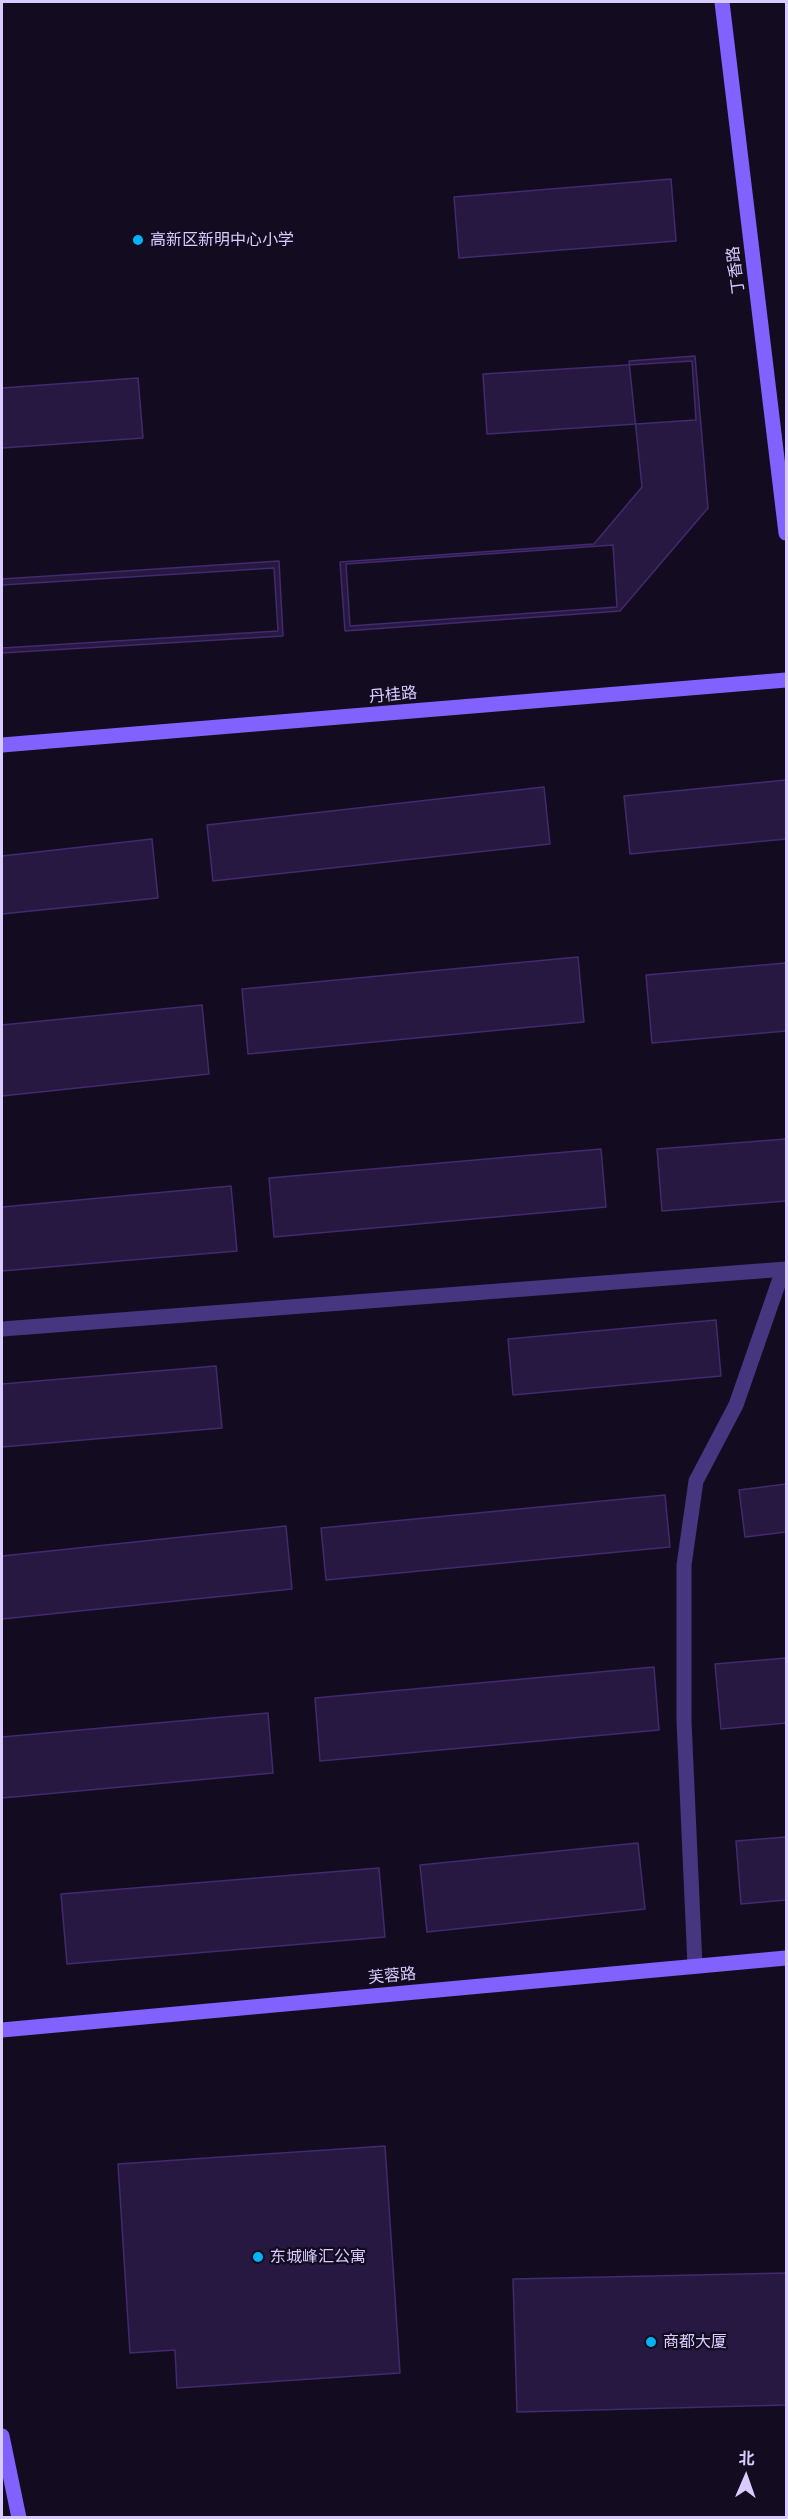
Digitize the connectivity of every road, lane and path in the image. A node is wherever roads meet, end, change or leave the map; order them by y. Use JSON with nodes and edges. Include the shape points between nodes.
{"nodes":[{"id":1,"x":722,"y":2,"type":"edge"},
{"id":2,"x":786,"y":533,"type":"edge"},
{"id":3,"x":786,"y":680,"type":"edge"},
{"id":4,"x":2,"y":746,"type":"edge"},
{"id":5,"x":785,"y":1269,"type":"edge"},
{"id":6,"x":2,"y":1329,"type":"edge"},
{"id":7,"x":786,"y":1958,"type":"edge"},
{"id":8,"x":695,"y":1966,"type":"junction"},
{"id":9,"x":2,"y":2030,"type":"edge"},
{"id":10,"x":2,"y":2436,"type":"edge"},
{"id":11,"x":19,"y":2517,"type":"edge"}],
"edges":[{"from":1,"to":2,"type":"street","name":"丁香路"},
{"from":3,"to":4,"type":"street","name":"丹桂路"},
{"from":5,"to":6,"type":"street"},
{"from":5,"to":8,"type":"street","via":[[736,1405],[696,1481],[684,1565],[684,1721]]},
{"from":7,"to":8,"type":"street","name":"芙蓉路"},
{"from":8,"to":9,"type":"street","name":"芙蓉路"},
{"from":10,"to":11,"type":"street"}]}
